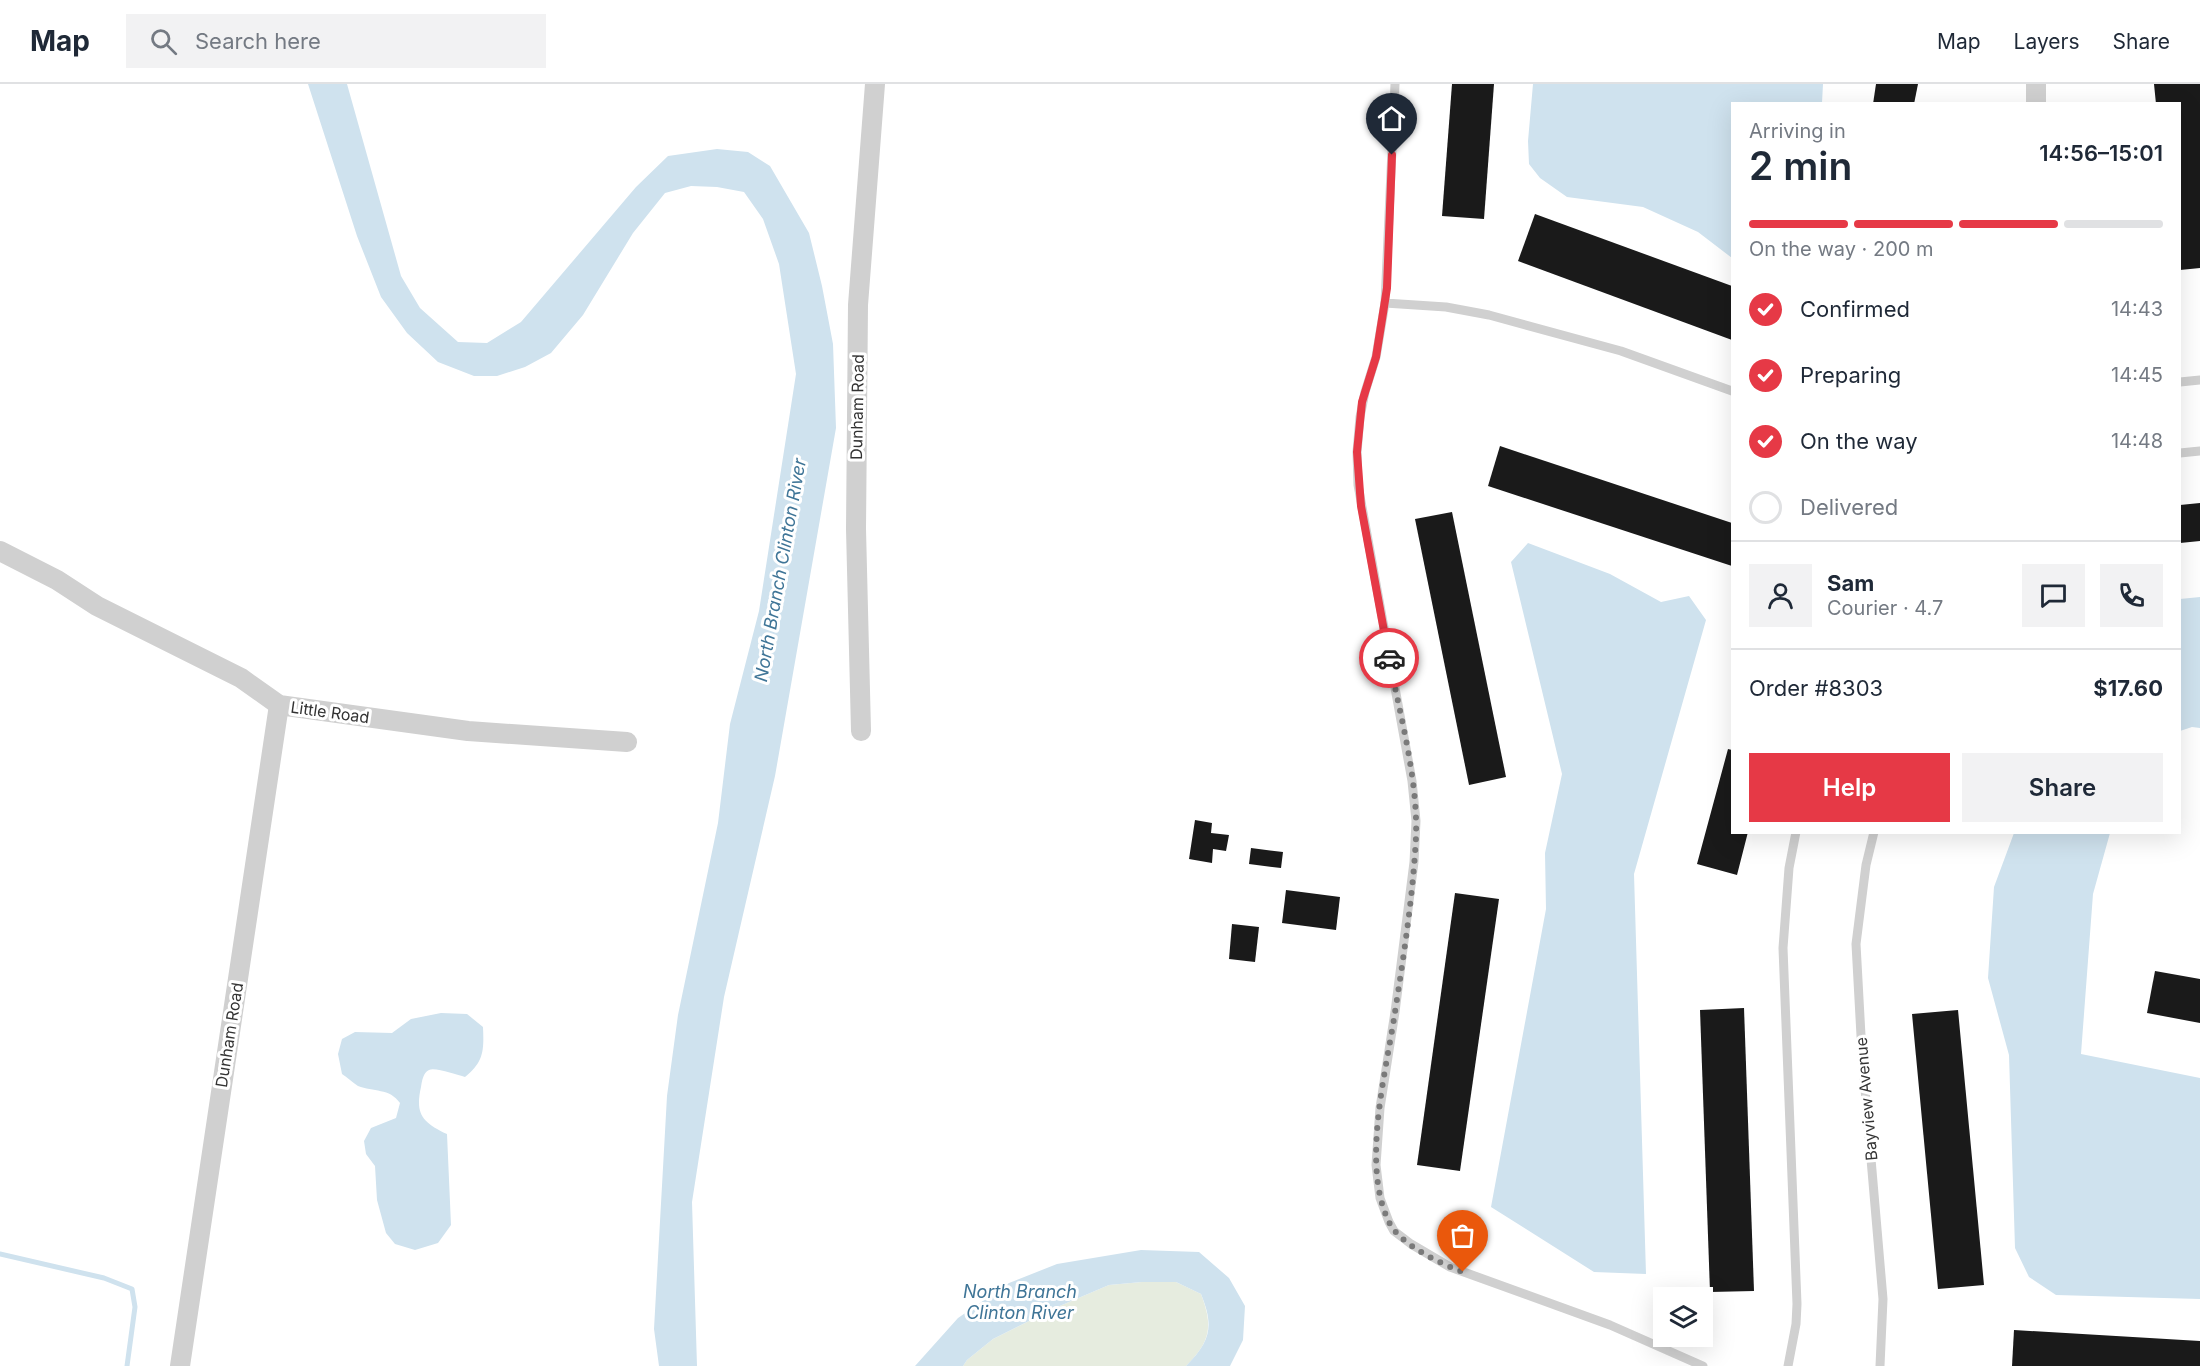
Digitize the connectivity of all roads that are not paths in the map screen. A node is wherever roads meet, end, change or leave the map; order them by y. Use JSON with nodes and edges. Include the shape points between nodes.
{"nodes":[{"id":1,"x":875,"y":84,"type":"edge"},
{"id":2,"x":1395,"y":84,"type":"edge"},
{"id":3,"x":2036,"y":84,"type":"edge"},
{"id":4,"x":2036,"y":102,"type":"edge"},
{"id":5,"x":1385,"y":303,"type":"junction"},
{"id":6,"x":2200,"y":380,"type":"edge"},
{"id":7,"x":2181,"y":382,"type":"edge"},
{"id":8,"x":1731,"y":391,"type":"edge"},
{"id":9,"x":2200,"y":451,"type":"edge"},
{"id":10,"x":2181,"y":453,"type":"edge"},
{"id":11,"x":0,"y":551,"type":"edge"},
{"id":12,"x":279,"y":705,"type":"junction"},
{"id":13,"x":861,"y":731,"type":"dead end"},
{"id":14,"x":627,"y":742,"type":"dead end"},
{"id":15,"x":1796,"y":834,"type":"edge"},
{"id":16,"x":1874,"y":834,"type":"edge"},
{"id":17,"x":180,"y":1366,"type":"edge"},
{"id":18,"x":1703,"y":1366,"type":"edge"},
{"id":19,"x":1788,"y":1366,"type":"edge"},
{"id":20,"x":1880,"y":1366,"type":"edge"}],
"edges":[{"from":1,"to":13,"type":"street","name":"Dunham Road","via":[[858,305],[856,529]]},
{"from":2,"to":5,"type":"lane"},
{"from":3,"to":4,"type":"street"},
{"from":5,"to":8,"type":"lane","via":[[1446,307],[1510,320],[1621,351]]},
{"from":5,"to":18,"type":"lane","via":[[1360,417],[1358,477],[1416,821],[1409,912],[1379,1125],[1376,1165],[1380,1198],[1394,1231],[1438,1261],[1610,1325]]},
{"from":6,"to":7,"type":"lane"},
{"from":9,"to":10,"type":"lane"},
{"from":11,"to":12,"type":"street","name":"Little Road","via":[[97,606],[240,678]]},
{"from":12,"to":14,"type":"street","name":"Little Road","via":[[468,731]]},
{"from":12,"to":17,"type":"street","name":"Dunham Road"},
{"from":15,"to":19,"type":"lane","via":[[1783,948],[1797,1304]]},
{"from":16,"to":20,"type":"lane","name":"Bayview Avenue","via":[[1856,945],[1883,1299]]}]}
